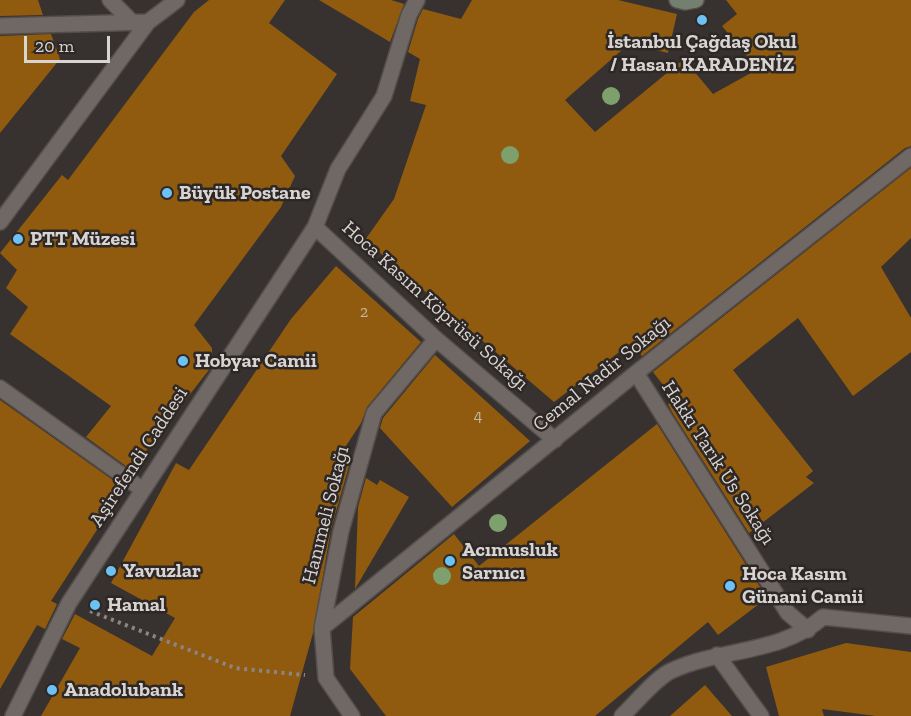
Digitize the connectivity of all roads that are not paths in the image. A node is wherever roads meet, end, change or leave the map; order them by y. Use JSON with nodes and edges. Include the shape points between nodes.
{"nodes":[{"id":1,"x":110,"y":0,"type":"edge"},
{"id":2,"x":177,"y":0,"type":"edge"},
{"id":3,"x":417,"y":0,"type":"edge"},
{"id":4,"x":677,"y":0,"type":"edge"},
{"id":5,"x":696,"y":0,"type":"edge"},
{"id":6,"x":141,"y":23,"type":"junction"},
{"id":7,"x":0,"y":26,"type":"edge"},
{"id":8,"x":911,"y":156,"type":"edge"},
{"id":9,"x":0,"y":222,"type":"edge"},
{"id":10,"x":315,"y":227,"type":"junction"},
{"id":11,"x":436,"y":339,"type":"junction"},
{"id":12,"x":636,"y":374,"type":"junction"},
{"id":13,"x":0,"y":387,"type":"edge"},
{"id":14,"x":555,"y":440,"type":"junction"},
{"id":15,"x":143,"y":490,"type":"junction"},
{"id":16,"x":911,"y":626,"type":"edge"},
{"id":17,"x":322,"y":628,"type":"junction"},
{"id":18,"x":808,"y":630,"type":"junction"},
{"id":19,"x":717,"y":655,"type":"junction"},
{"id":20,"x":14,"y":716,"type":"edge"},
{"id":21,"x":352,"y":716,"type":"edge"},
{"id":22,"x":622,"y":716,"type":"edge"},
{"id":23,"x":760,"y":716,"type":"edge"}],
"edges":[{"from":1,"to":6,"type":"street"},
{"from":2,"to":6,"type":"street"},
{"from":3,"to":10,"type":"street","name":"Aşirefendi Caddesi","via":[[384,96],[338,169]]},
{"from":4,"to":5,"type":"main road"},
{"from":6,"to":7,"type":"street"},
{"from":6,"to":9,"type":"street"},
{"from":8,"to":12,"type":"street","name":"Cemal Nadir Sokağı"},
{"from":10,"to":11,"type":"street","name":"Hoca Kasım Köprüsü Sokağı"},
{"from":10,"to":15,"type":"street","name":"Aşirefendi Caddesi"},
{"from":11,"to":14,"type":"street","name":"Hoca Kasım Köprüsü Sokağı"},
{"from":11,"to":17,"type":"street","name":"Hanımeli Sokağı","via":[[374,413],[341,531]]},
{"from":12,"to":14,"type":"street","name":"Cemal Nadir Sokağı"},
{"from":12,"to":18,"type":"street","name":"Hakkı Tarık Us Sokağı","via":[[788,613]]},
{"from":13,"to":15,"type":"street"},
{"from":14,"to":17,"type":"street","name":"Cemal Nadir Sokağı"},
{"from":15,"to":20,"type":"street","name":"Aşirefendi Caddesi","via":[[69,603]]},
{"from":16,"to":18,"type":"street","via":[[823,617]]},
{"from":17,"to":21,"type":"street","name":"Hanımeli Sokağı","via":[[326,678]]},
{"from":18,"to":19,"type":"street","via":[[784,641]]},
{"from":19,"to":22,"type":"street","via":[[670,670]]},
{"from":19,"to":23,"type":"street"}]}
